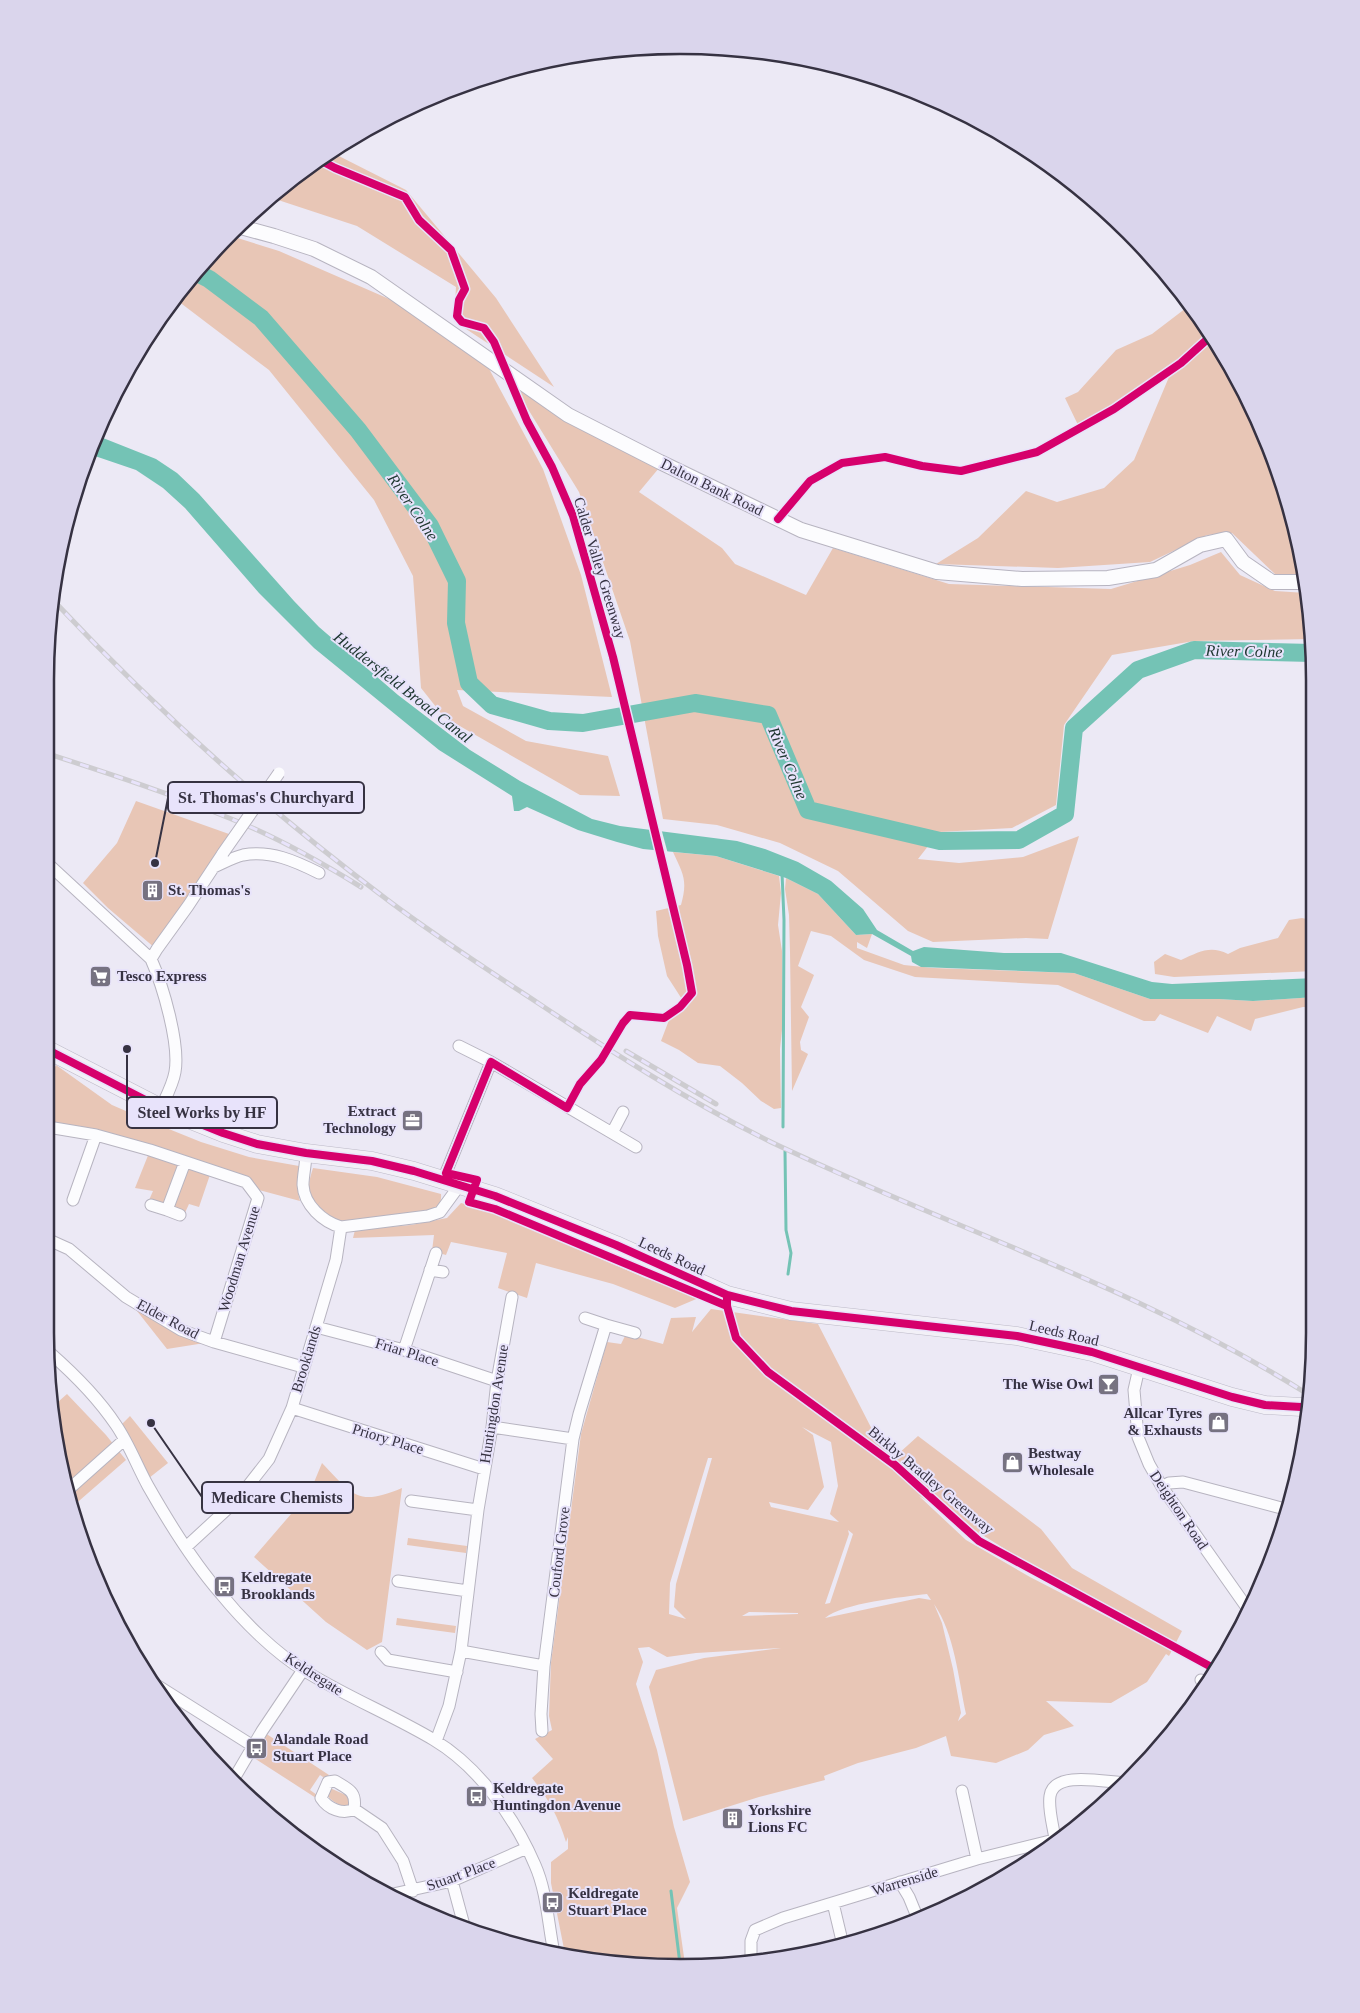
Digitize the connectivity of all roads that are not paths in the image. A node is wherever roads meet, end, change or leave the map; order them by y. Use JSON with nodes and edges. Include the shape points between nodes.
{"nodes":[{"id":1,"x":246,"y":229,"type":"edge"},
{"id":2,"x":1298,"y":582,"type":"edge"},
{"id":3,"x":279,"y":773,"type":"dead end"},
{"id":4,"x":214,"y":867,"type":"junction"},
{"id":5,"x":54,"y":869,"type":"edge"},
{"id":6,"x":319,"y":873,"type":"dead end"},
{"id":7,"x":151,"y":959,"type":"junction"},
{"id":8,"x":459,"y":1046,"type":"dead end"},
{"id":9,"x":54,"y":1053,"type":"edge"},
{"id":10,"x":491,"y":1062,"type":"junction"},
{"id":11,"x":161,"y":1108,"type":"junction"},
{"id":12,"x":623,"y":1112,"type":"dead end"},
{"id":13,"x":54,"y":1128,"type":"edge"},
{"id":14,"x":612,"y":1133,"type":"junction"},
{"id":15,"x":96,"y":1135,"type":"junction"},
{"id":16,"x":636,"y":1147,"type":"dead end"},
{"id":17,"x":306,"y":1153,"type":"junction"},
{"id":18,"x":185,"y":1162,"type":"junction"},
{"id":19,"x":451,"y":1183,"type":"junction"},
{"id":20,"x":73,"y":1200,"type":"dead end"},
{"id":21,"x":151,"y":1206,"type":"dead end"},
{"id":22,"x":167,"y":1210,"type":"junction"},
{"id":23,"x":180,"y":1215,"type":"dead end"},
{"id":24,"x":341,"y":1227,"type":"junction"},
{"id":25,"x":54,"y":1242,"type":"edge"},
{"id":26,"x":436,"y":1252,"type":"dead end"},
{"id":27,"x":430,"y":1270,"type":"junction"},
{"id":28,"x":443,"y":1272,"type":"dead end"},
{"id":29,"x":512,"y":1297,"type":"dead end"},
{"id":30,"x":585,"y":1318,"type":"dead end"},
{"id":31,"x":606,"y":1325,"type":"junction"},
{"id":32,"x":316,"y":1327,"type":"junction"},
{"id":33,"x":635,"y":1333,"type":"dead end"},
{"id":34,"x":214,"y":1342,"type":"junction"},
{"id":35,"x":404,"y":1350,"type":"junction"},
{"id":36,"x":55,"y":1357,"type":"edge"},
{"id":37,"x":303,"y":1366,"type":"junction"},
{"id":38,"x":1139,"y":1368,"type":"junction"},
{"id":39,"x":497,"y":1381,"type":"junction"},
{"id":40,"x":1302,"y":1407,"type":"edge"},
{"id":41,"x":292,"y":1408,"type":"junction"},
{"id":42,"x":492,"y":1427,"type":"junction"},
{"id":43,"x":573,"y":1439,"type":"junction"},
{"id":44,"x":124,"y":1440,"type":"junction"},
{"id":45,"x":484,"y":1469,"type":"junction"},
{"id":46,"x":73,"y":1486,"type":"edge"},
{"id":47,"x":1162,"y":1487,"type":"junction"},
{"id":48,"x":411,"y":1501,"type":"dead end"},
{"id":49,"x":1281,"y":1508,"type":"edge"},
{"id":50,"x":478,"y":1510,"type":"junction"},
{"id":51,"x":186,"y":1547,"type":"junction"},
{"id":52,"x":398,"y":1581,"type":"dead end"},
{"id":53,"x":468,"y":1592,"type":"junction"},
{"id":54,"x":1245,"y":1604,"type":"edge"},
{"id":55,"x":461,"y":1651,"type":"junction"},
{"id":56,"x":381,"y":1652,"type":"dead end"},
{"id":57,"x":544,"y":1666,"type":"junction"},
{"id":58,"x":303,"y":1670,"type":"junction"},
{"id":59,"x":457,"y":1672,"type":"junction"},
{"id":60,"x":173,"y":1700,"type":"edge"},
{"id":61,"x":542,"y":1731,"type":"dead end"},
{"id":62,"x":436,"y":1741,"type":"junction"},
{"id":63,"x":253,"y":1746,"type":"junction"},
{"id":64,"x":236,"y":1775,"type":"edge"},
{"id":65,"x":1116,"y":1782,"type":"edge"},
{"id":66,"x":962,"y":1791,"type":"dead end"},
{"id":67,"x":354,"y":1808,"type":"dead end"},
{"id":68,"x":1054,"y":1835,"type":"edge"},
{"id":69,"x":1046,"y":1841,"type":"edge"},
{"id":70,"x":527,"y":1848,"type":"junction"},
{"id":71,"x":977,"y":1859,"type":"junction"},
{"id":72,"x":452,"y":1881,"type":"junction"},
{"id":73,"x":900,"y":1882,"type":"junction"},
{"id":74,"x":413,"y":1891,"type":"junction"},
{"id":75,"x":399,"y":1893,"type":"edge"},
{"id":76,"x":833,"y":1903,"type":"junction"},
{"id":77,"x":916,"y":1913,"type":"edge"},
{"id":78,"x":463,"y":1920,"type":"edge"},
{"id":79,"x":841,"y":1938,"type":"edge"},
{"id":80,"x":553,"y":1946,"type":"edge"},
{"id":81,"x":752,"y":1955,"type":"edge"}],
"edges":[{"from":1,"to":2,"type":"street","name":"Dalton Bank Road","via":[[334,258],[371,277],[568,415],[801,530],[937,572],[1022,579],[1108,578],[1156,570],[1200,545],[1226,538],[1243,562],[1272,582]]},
{"from":3,"to":4,"type":"street","bridge":true},
{"from":4,"to":6,"type":"street","via":[[242,855],[265,854],[288,858]]},
{"from":4,"to":7,"type":"street"},
{"from":5,"to":7,"type":"street"},
{"from":7,"to":11,"type":"street","via":[[177,1054],[175,1074]]},
{"from":8,"to":10,"type":"street"},
{"from":9,"to":11,"type":"main road","name":"Leeds Road"},
{"from":10,"to":14,"type":"street"},
{"from":10,"to":19,"type":"street"},
{"from":11,"to":17,"type":"main road","name":"Leeds Road","via":[[223,1134]]},
{"from":12,"to":14,"type":"street"},
{"from":13,"to":15,"type":"street","name":"Woodman Avenue"},
{"from":14,"to":16,"type":"street"},
{"from":15,"to":18,"type":"street","name":"Woodman Avenue"},
{"from":15,"to":20,"type":"street"},
{"from":17,"to":19,"type":"main road","name":"Leeds Road","via":[[372,1161]]},
{"from":17,"to":24,"type":"street","via":[[303,1187],[308,1200],[320,1217]]},
{"from":18,"to":22,"type":"street"},
{"from":18,"to":34,"type":"street","name":"Woodman Avenue","via":[[246,1182],[258,1198]]},
{"from":19,"to":24,"type":"street","via":[[440,1212]]},
{"from":19,"to":38,"type":"main road","name":"Leeds Road","via":[[495,1196],[616,1245],[726,1295],[791,1310],[1017,1336],[1092,1352]]},
{"from":21,"to":22,"type":"street"},
{"from":22,"to":23,"type":"street"},
{"from":24,"to":32,"type":"street","name":"Brooklands","via":[[336,1260]]},
{"from":25,"to":34,"type":"street","name":"Elder Road","via":[[68,1249],[126,1297],[181,1330]]},
{"from":26,"to":27,"type":"street"},
{"from":27,"to":28,"type":"street"},
{"from":27,"to":35,"type":"street"},
{"from":29,"to":39,"type":"street","name":"Huntingdon Avenue"},
{"from":30,"to":31,"type":"street"},
{"from":31,"to":33,"type":"street"},
{"from":31,"to":43,"type":"street","name":"Couford Grove"},
{"from":32,"to":35,"type":"street","name":"Friar Place"},
{"from":32,"to":37,"type":"street","name":"Brooklands"},
{"from":34,"to":37,"type":"street","name":"Elder Road"},
{"from":35,"to":39,"type":"street","name":"Friar Place"},
{"from":36,"to":44,"type":"street","name":"Keldregate","via":[[109,1415]]},
{"from":37,"to":41,"type":"street","name":"Brooklands"},
{"from":38,"to":40,"type":"main road","name":"Leeds Road","via":[[1265,1406]]},
{"from":38,"to":47,"type":"street","name":"Deighton Road","via":[[1134,1390],[1138,1437],[1148,1464]]},
{"from":39,"to":42,"type":"street","name":"Huntingdon Avenue"},
{"from":41,"to":45,"type":"street","name":"Priory Place"},
{"from":41,"to":51,"type":"street","name":"Brooklands","via":[[269,1459],[226,1512]]},
{"from":42,"to":43,"type":"street"},
{"from":42,"to":45,"type":"street","name":"Huntingdon Avenue"},
{"from":43,"to":57,"type":"street","name":"Couford Grove"},
{"from":44,"to":46,"type":"street"},
{"from":44,"to":51,"type":"street","name":"Keldregate"},
{"from":45,"to":50,"type":"street","name":"Huntingdon Avenue"},
{"from":47,"to":49,"type":"street","via":[[1183,1482]]},
{"from":47,"to":54,"type":"street","name":"Deighton Road"},
{"from":48,"to":50,"type":"street"},
{"from":50,"to":53,"type":"street","name":"Huntingdon Avenue"},
{"from":51,"to":58,"type":"street","name":"Keldregate","via":[[221,1594],[275,1648]]},
{"from":52,"to":53,"type":"street"},
{"from":53,"to":55,"type":"street","name":"Huntingdon Avenue"},
{"from":55,"to":57,"type":"street"},
{"from":55,"to":59,"type":"street","name":"Huntingdon Avenue"},
{"from":56,"to":59,"type":"street","via":[[388,1660]]},
{"from":57,"to":61,"type":"street","name":"Couford Grove"},
{"from":58,"to":62,"type":"street","name":"Keldregate"},
{"from":58,"to":63,"type":"street"},
{"from":59,"to":62,"type":"street","name":"Huntingdon Avenue"},
{"from":60,"to":63,"type":"street"},
{"from":62,"to":70,"type":"street","name":"Keldregate","via":[[492,1791]]},
{"from":63,"to":64,"type":"street"},
{"from":65,"to":68,"type":"street","via":[[1068,1779],[1056,1784],[1049,1798]]},
{"from":66,"to":71,"type":"street"},
{"from":67,"to":74,"type":"street","via":[[382,1828],[404,1861]]},
{"from":69,"to":71,"type":"street","name":"Warrenside"},
{"from":70,"to":72,"type":"street","name":"Stuart Place"},
{"from":70,"to":80,"type":"street","name":"Keldregate","via":[[541,1881]]},
{"from":71,"to":73,"type":"street","name":"Warrenside"},
{"from":72,"to":74,"type":"street","name":"Stuart Place"},
{"from":72,"to":78,"type":"street"},
{"from":73,"to":76,"type":"street","name":"Warrenside"},
{"from":73,"to":77,"type":"street"},
{"from":74,"to":75,"type":"street","name":"Stuart Place"},
{"from":76,"to":79,"type":"street"},
{"from":76,"to":81,"type":"street","name":"Warrenside","via":[[755,1930],[751,1941]]}]}
